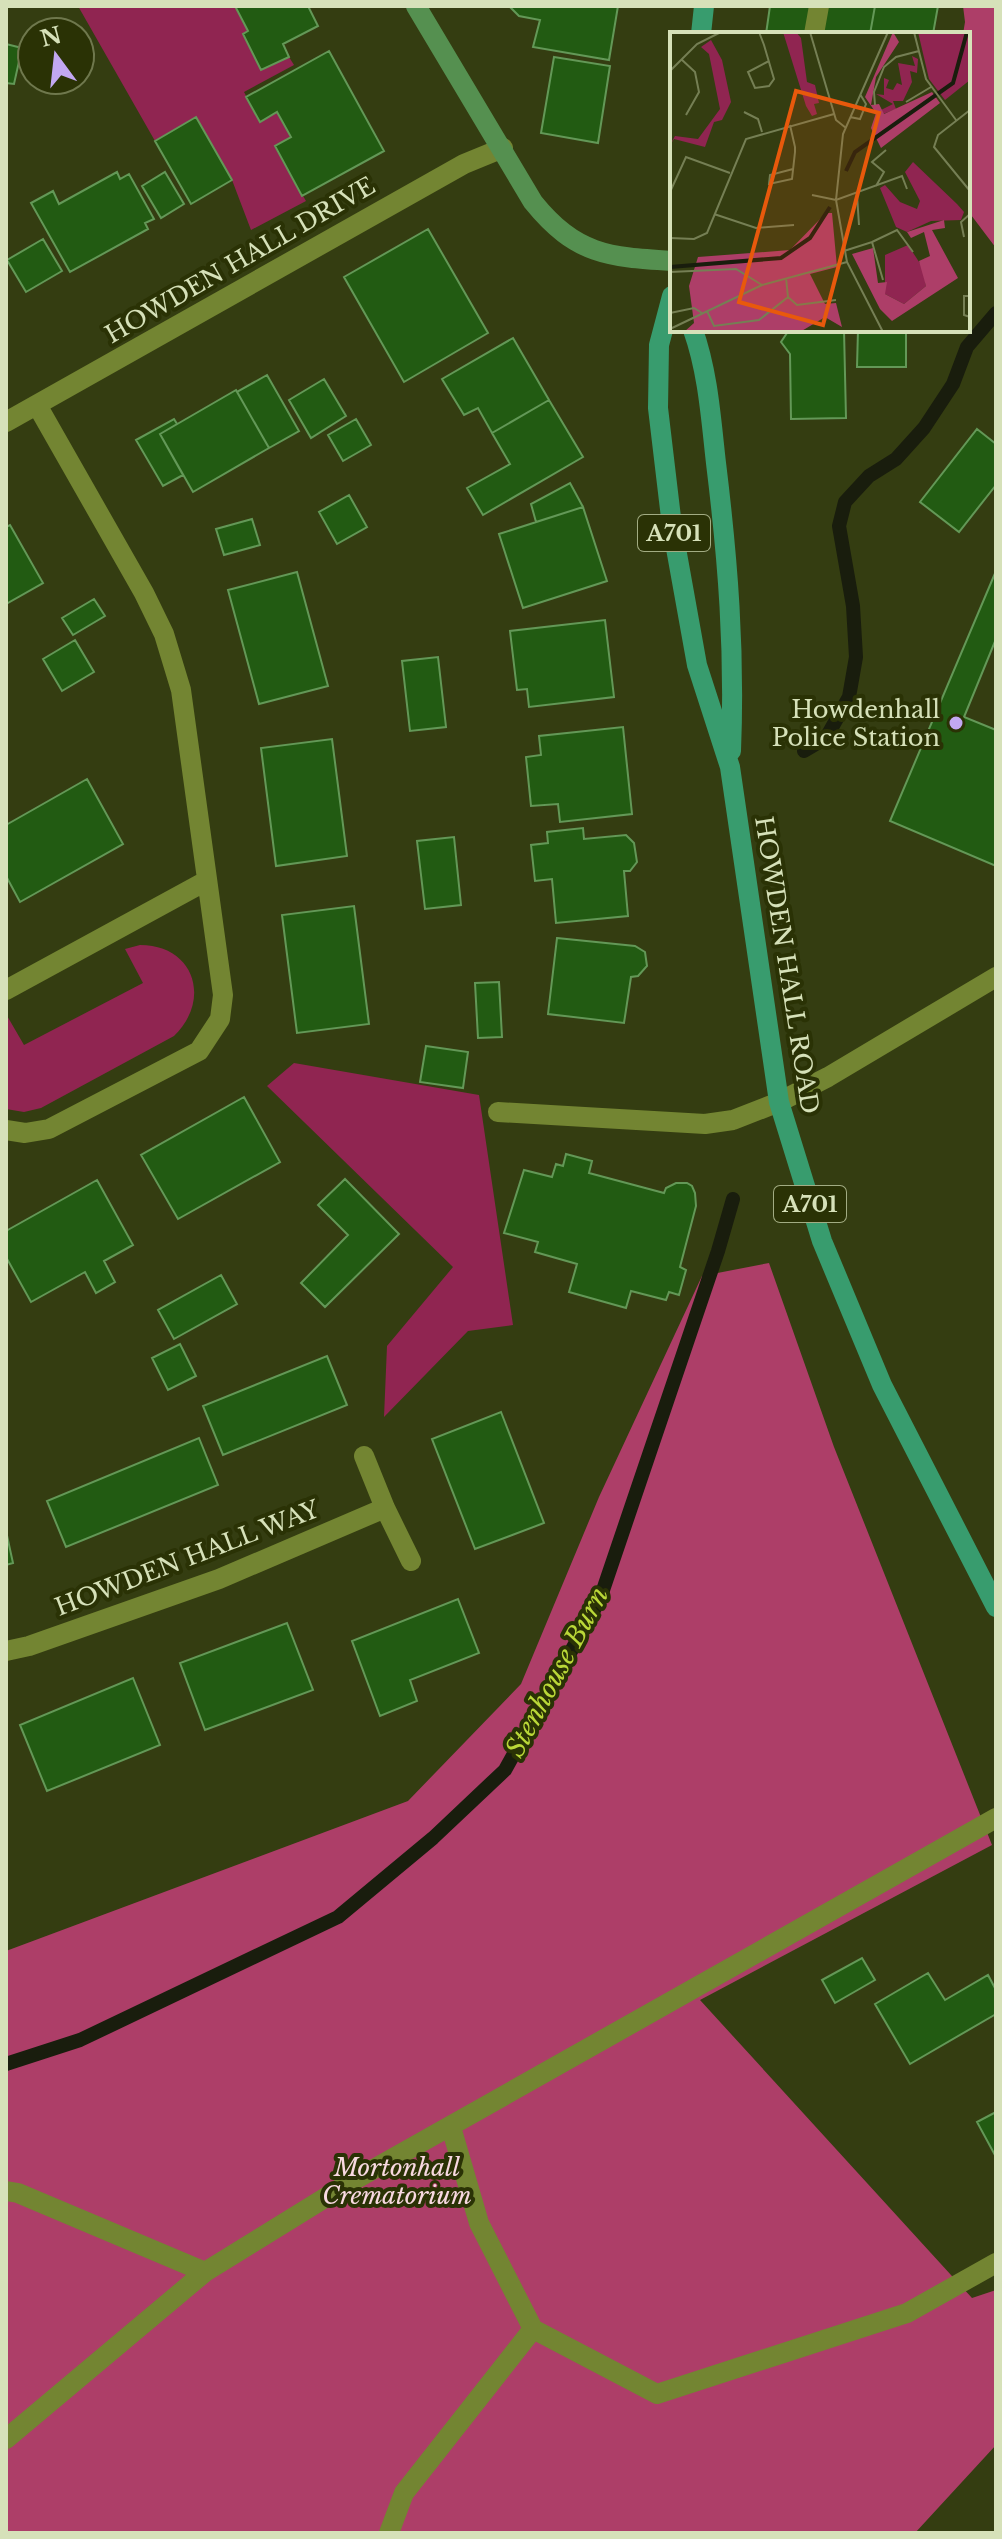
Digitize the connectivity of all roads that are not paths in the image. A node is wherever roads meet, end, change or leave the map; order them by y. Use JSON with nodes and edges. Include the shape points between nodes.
{"nodes":[{"id":1,"x":416,"y":6,"type":"edge"},
{"id":2,"x":704,"y":6,"type":"edge"},
{"id":3,"x":819,"y":6,"type":"edge"},
{"id":4,"x":701,"y":32,"type":"edge"},
{"id":5,"x":814,"y":32,"type":"edge"},
{"id":6,"x":503,"y":148,"type":"junction"},
{"id":7,"x":670,"y":261,"type":"edge"},
{"id":8,"x":670,"y":304,"type":"edge"},
{"id":9,"x":693,"y":332,"type":"edge"},
{"id":10,"x":37,"y":405,"type":"junction"},
{"id":11,"x":6,"y":422,"type":"edge"},
{"id":12,"x":730,"y":767,"type":"junction"},
{"id":13,"x":206,"y":881,"type":"junction"},
{"id":14,"x":996,"y":977,"type":"edge"},
{"id":15,"x":6,"y":990,"type":"edge"},
{"id":16,"x":779,"y":1102,"type":"junction"},
{"id":17,"x":498,"y":1112,"type":"dead end"},
{"id":18,"x":6,"y":1130,"type":"edge"},
{"id":19,"x":364,"y":1456,"type":"dead end"},
{"id":20,"x":385,"y":1508,"type":"junction"},
{"id":21,"x":411,"y":1561,"type":"dead end"},
{"id":22,"x":996,"y":1607,"type":"edge"},
{"id":23,"x":6,"y":1651,"type":"edge"},
{"id":24,"x":996,"y":1818,"type":"edge"},
{"id":25,"x":451,"y":2127,"type":"junction"},
{"id":26,"x":6,"y":2191,"type":"edge"},
{"id":27,"x":996,"y":2263,"type":"edge"},
{"id":28,"x":205,"y":2272,"type":"junction"},
{"id":29,"x":533,"y":2329,"type":"junction"},
{"id":30,"x":6,"y":2439,"type":"edge"},
{"id":31,"x":389,"y":2533,"type":"edge"}],
"edges":[{"from":1,"to":6,"type":"street"},
{"from":2,"to":4,"type":"main road"},
{"from":3,"to":5,"type":"street"},
{"from":6,"to":7,"type":"street","via":[[533,202],[566,236],[612,256]]},
{"from":6,"to":10,"type":"street","name":"HOWDEN HALL DRIVE","via":[[464,164]]},
{"from":8,"to":12,"type":"main road","name":"HOWDEN HALL ROAD","number":"A701","via":[[659,345],[658,408],[670,511],[697,665]]},
{"from":9,"to":12,"type":"main road","name":"HOWDEN HALL ROAD","number":"A701","via":[[706,383],[728,553],[734,673]]},
{"from":10,"to":11,"type":"street","name":"HOWDEN HALL DRIVE"},
{"from":10,"to":13,"type":"street","via":[[164,634],[181,690]]},
{"from":12,"to":16,"type":"main road","name":"HOWDEN HALL ROAD","number":"A701"},
{"from":13,"to":15,"type":"street"},
{"from":13,"to":18,"type":"street","via":[[223,995],[220,1019],[209,1039],[199,1051],[49,1129]]},
{"from":14,"to":16,"type":"street"},
{"from":16,"to":17,"type":"street","via":[[733,1120],[705,1124]]},
{"from":16,"to":22,"type":"main road","name":"HOWDEN HALL ROAD","number":"A701","via":[[822,1241],[882,1385]]},
{"from":19,"to":20,"type":"street"},
{"from":20,"to":21,"type":"street"},
{"from":20,"to":23,"type":"street","name":"HOWDEN HALL WAY","via":[[219,1579]]},
{"from":24,"to":25,"type":"street"},
{"from":25,"to":28,"type":"street"},
{"from":25,"to":29,"type":"street","via":[[479,2223]]},
{"from":26,"to":28,"type":"street"},
{"from":27,"to":29,"type":"street","via":[[907,2313],[657,2394]]},
{"from":28,"to":30,"type":"street"},
{"from":29,"to":31,"type":"street","via":[[404,2493]]}]}
